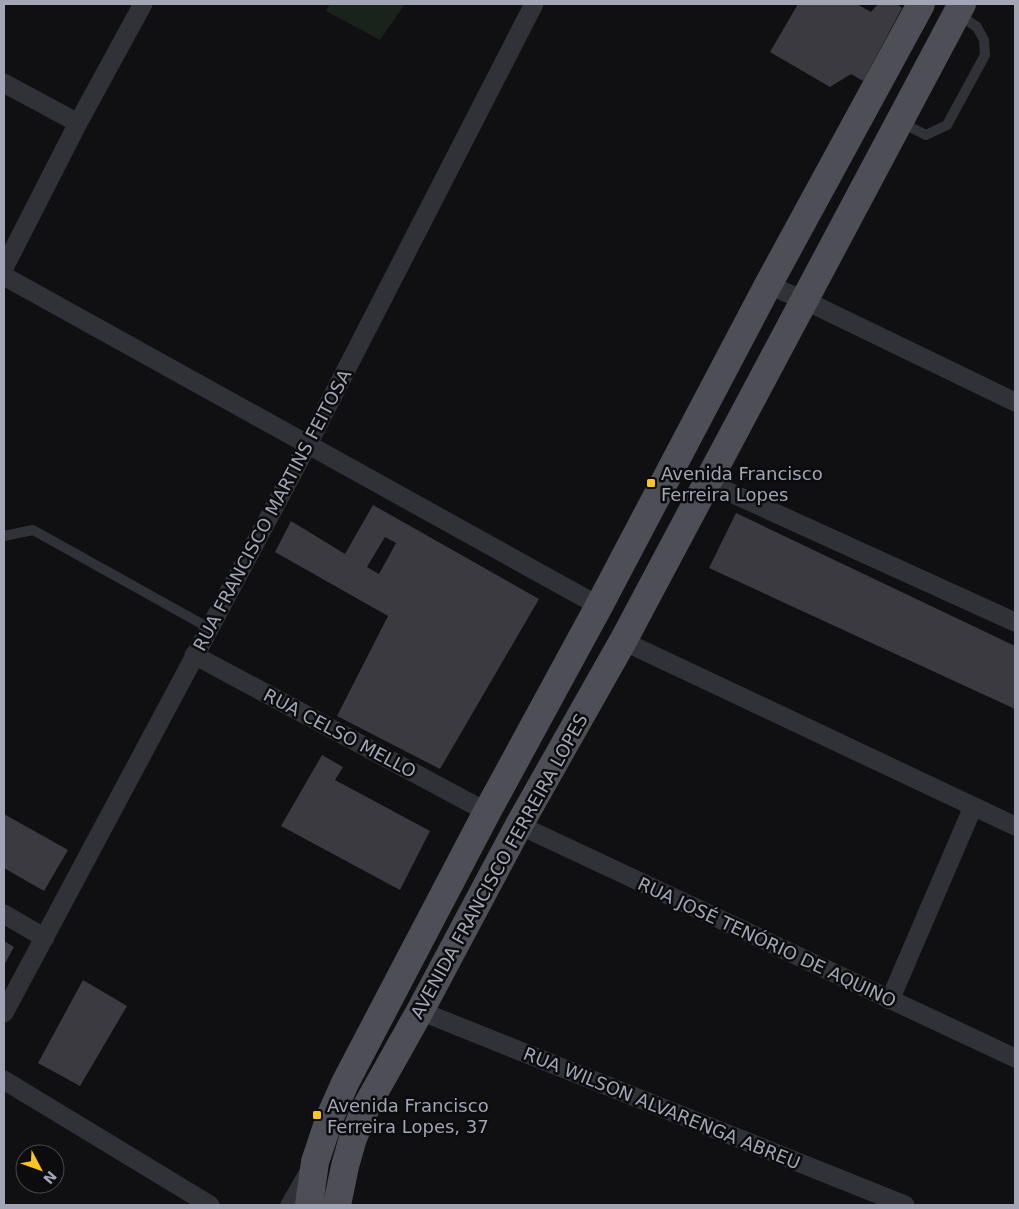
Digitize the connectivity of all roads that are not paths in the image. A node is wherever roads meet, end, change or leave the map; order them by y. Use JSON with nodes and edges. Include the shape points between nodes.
{"nodes":[{"id":1,"x":143,"y":4,"type":"edge"},
{"id":2,"x":534,"y":4,"type":"edge"},
{"id":3,"x":921,"y":4,"type":"edge"},
{"id":4,"x":960,"y":9,"type":"edge"},
{"id":5,"x":4,"y":82,"type":"edge"},
{"id":6,"x":899,"y":122,"type":"junction"},
{"id":7,"x":78,"y":124,"type":"junction"},
{"id":8,"x":4,"y":268,"type":"edge"},
{"id":9,"x":4,"y":276,"type":"edge"},
{"id":10,"x":768,"y":285,"type":"junction"},
{"id":11,"x":804,"y":300,"type":"junction"},
{"id":12,"x":1015,"y":402,"type":"edge"},
{"id":13,"x":308,"y":444,"type":"junction"},
{"id":14,"x":707,"y":482,"type":"junction"},
{"id":15,"x":4,"y":536,"type":"edge"},
{"id":16,"x":599,"y":606,"type":"junction"},
{"id":17,"x":1015,"y":622,"type":"edge"},
{"id":18,"x":209,"y":628,"type":"junction"},
{"id":19,"x":623,"y":641,"type":"junction"},
{"id":20,"x":194,"y":655,"type":"junction"},
{"id":21,"x":973,"y":807,"type":"junction"},
{"id":22,"x":487,"y":812,"type":"junction"},
{"id":23,"x":519,"y":825,"type":"junction"},
{"id":24,"x":1015,"y":826,"type":"edge"},
{"id":25,"x":4,"y":914,"type":"edge"},
{"id":26,"x":45,"y":938,"type":"junction"},
{"id":27,"x":890,"y":1000,"type":"junction"},
{"id":28,"x":420,"y":1011,"type":"junction"},
{"id":29,"x":4,"y":1013,"type":"edge"},
{"id":30,"x":1015,"y":1058,"type":"edge"},
{"id":31,"x":4,"y":1080,"type":"edge"},
{"id":32,"x":315,"y":1162,"type":"junction"},
{"id":33,"x":210,"y":1205,"type":"edge"},
{"id":34,"x":290,"y":1205,"type":"edge"},
{"id":35,"x":309,"y":1205,"type":"edge"},
{"id":36,"x":337,"y":1205,"type":"edge"},
{"id":37,"x":904,"y":1205,"type":"edge"}],
"edges":[{"from":1,"to":7,"type":"street"},
{"from":2,"to":13,"type":"street","name":"RUA FRANCISCO MARTINS FEITOSA"},
{"from":3,"to":10,"type":"main road","name":"AVENIDA FRANCISCO FERREIRA LOPES"},
{"from":4,"to":6,"type":"main road","name":"AVENIDA FRANCISCO FERREIRA LOPES"},
{"from":4,"to":6,"type":"lane","via":[[977,27],[984,40],[985,55],[948,125],[926,135]]},
{"from":5,"to":7,"type":"street"},
{"from":6,"to":11,"type":"main road","name":"AVENIDA FRANCISCO FERREIRA LOPES"},
{"from":7,"to":8,"type":"street"},
{"from":9,"to":13,"type":"street"},
{"from":10,"to":11,"type":"street"},
{"from":10,"to":16,"type":"main road","name":"AVENIDA FRANCISCO FERREIRA LOPES"},
{"from":11,"to":12,"type":"street"},
{"from":11,"to":14,"type":"main road","name":"AVENIDA FRANCISCO FERREIRA LOPES"},
{"from":13,"to":16,"type":"street"},
{"from":13,"to":18,"type":"street","name":"RUA FRANCISCO MARTINS FEITOSA"},
{"from":14,"to":17,"type":"street"},
{"from":14,"to":19,"type":"main road","name":"AVENIDA FRANCISCO FERREIRA LOPES"},
{"from":15,"to":18,"type":"lane","via":[[33,530]]},
{"from":16,"to":22,"type":"main road","name":"AVENIDA FRANCISCO FERREIRA LOPES"},
{"from":18,"to":20,"type":"street","name":"RUA FRANCISCO MARTINS FEITOSA"},
{"from":19,"to":21,"type":"street"},
{"from":19,"to":23,"type":"main road","name":"AVENIDA FRANCISCO FERREIRA LOPES"},
{"from":20,"to":22,"type":"street","name":"RUA CELSO MELLO"},
{"from":20,"to":26,"type":"street","name":"RUA FRANCISCO MARTINS FEITOSA"},
{"from":21,"to":24,"type":"street"},
{"from":21,"to":27,"type":"street"},
{"from":22,"to":32,"type":"main road","name":"AVENIDA FRANCISCO FERREIRA LOPES","via":[[345,1083]]},
{"from":23,"to":27,"type":"street","name":"RUA JOSÉ TENÓRIO DE AQUINO"},
{"from":23,"to":28,"type":"main road","name":"AVENIDA FRANCISCO FERREIRA LOPES"},
{"from":25,"to":26,"type":"street"},
{"from":26,"to":29,"type":"street","name":"RUA FRANCISCO MARTINS FEITOSA"},
{"from":27,"to":30,"type":"street","name":"RUA JOSÉ TENÓRIO DE AQUINO"},
{"from":28,"to":36,"type":"main road","name":"AVENIDA FRANCISCO FERREIRA LOPES","via":[[366,1107],[344,1166]]},
{"from":28,"to":37,"type":"street","name":"RUA WILSON ALVARENGA ABREU"},
{"from":31,"to":33,"type":"street"},
{"from":32,"to":34,"type":"street","name":"AVENIDA FRANCISCO FERREIRA LOPES"},
{"from":32,"to":35,"type":"main road","name":"AVENIDA FRANCISCO FERREIRA LOPES"}]}
